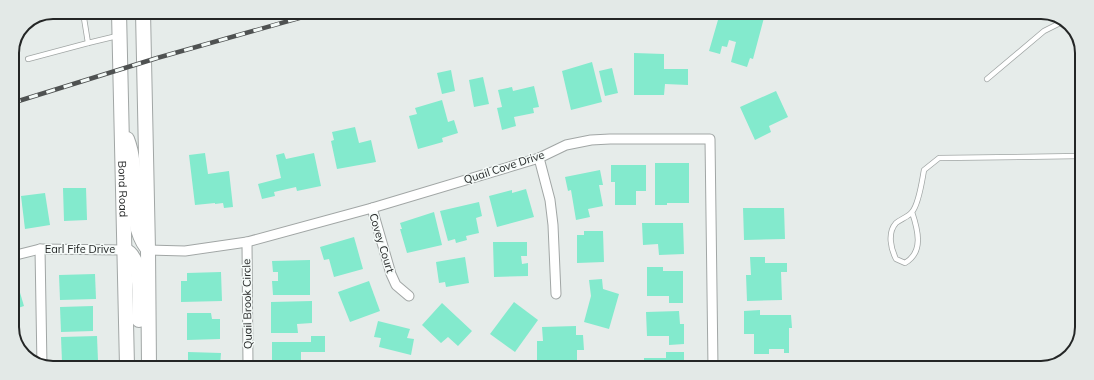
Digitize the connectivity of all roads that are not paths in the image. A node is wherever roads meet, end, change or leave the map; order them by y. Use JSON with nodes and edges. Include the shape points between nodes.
{"nodes":[{"id":1,"x":84,"y":19,"type":"edge"},
{"id":2,"x":119,"y":19,"type":"edge"},
{"id":3,"x":143,"y":19,"type":"edge"},
{"id":4,"x":1058,"y":24,"type":"edge"},
{"id":5,"x":119,"y":36,"type":"junction"},
{"id":6,"x":88,"y":43,"type":"junction"},
{"id":7,"x":28,"y":59,"type":"dead end"},
{"id":8,"x":987,"y":80,"type":"dead end"},
{"id":9,"x":121,"y":122,"type":"junction"},
{"id":10,"x":1075,"y":156,"type":"edge"},
{"id":11,"x":538,"y":158,"type":"junction"},
{"id":12,"x":372,"y":208,"type":"junction"},
{"id":13,"x":912,"y":212,"type":"junction"},
{"id":14,"x":246,"y":242,"type":"junction"},
{"id":15,"x":40,"y":249,"type":"junction"},
{"id":16,"x":124,"y":250,"type":"junction"},
{"id":17,"x":148,"y":250,"type":"junction"},
{"id":18,"x":19,"y":254,"type":"edge"},
{"id":19,"x":556,"y":294,"type":"dead end"},
{"id":20,"x":409,"y":296,"type":"dead end"},
{"id":21,"x":42,"y":359,"type":"edge"},
{"id":22,"x":127,"y":361,"type":"edge"},
{"id":23,"x":140,"y":361,"type":"edge"},
{"id":24,"x":149,"y":361,"type":"edge"},
{"id":25,"x":248,"y":361,"type":"edge"},
{"id":26,"x":713,"y":361,"type":"edge"}],
"edges":[{"from":1,"to":6,"type":"lane"},
{"from":2,"to":5,"type":"main road","name":"Bond Road"},
{"from":3,"to":17,"type":"main road"},
{"from":4,"to":8,"type":"lane","via":[[1044,31]]},
{"from":5,"to":6,"type":"lane"},
{"from":5,"to":9,"type":"main road","name":"Bond Road"},
{"from":6,"to":7,"type":"lane"},
{"from":9,"to":16,"type":"main road","name":"Bond Road"},
{"from":9,"to":17,"type":"main road","via":[[130,146],[135,178],[137,230]]},
{"from":10,"to":13,"type":"lane","via":[[939,158],[924,170],[919,195]]},
{"from":11,"to":12,"type":"street","name":"Quail Cove Drive"},
{"from":11,"to":19,"type":"street","via":[[550,200]]},
{"from":11,"to":26,"type":"street","name":"Quail Cove Drive","via":[[566,145],[591,140],[710,139]]},
{"from":12,"to":14,"type":"street","name":"Quail Cove Drive"},
{"from":12,"to":20,"type":"street","name":"Covey Court","via":[[391,274],[396,285]]},
{"from":13,"to":13,"type":"lane","via":[[896,224],[891,235],[892,250],[896,259],[905,263],[912,258],[919,244],[917,225]]},
{"from":14,"to":17,"type":"street","name":"Quail Cove Drive","via":[[185,251]]},
{"from":14,"to":25,"type":"street","name":"Quail Brook Circle"},
{"from":15,"to":16,"type":"street","name":"Earl Fife Drive"},
{"from":15,"to":18,"type":"street","name":"Earl Fife Drive"},
{"from":15,"to":21,"type":"street"},
{"from":16,"to":22,"type":"main road","name":"Bond Road"},
{"from":16,"to":23,"type":"main road","via":[[133,255],[138,275]]},
{"from":17,"to":24,"type":"main road"}]}
